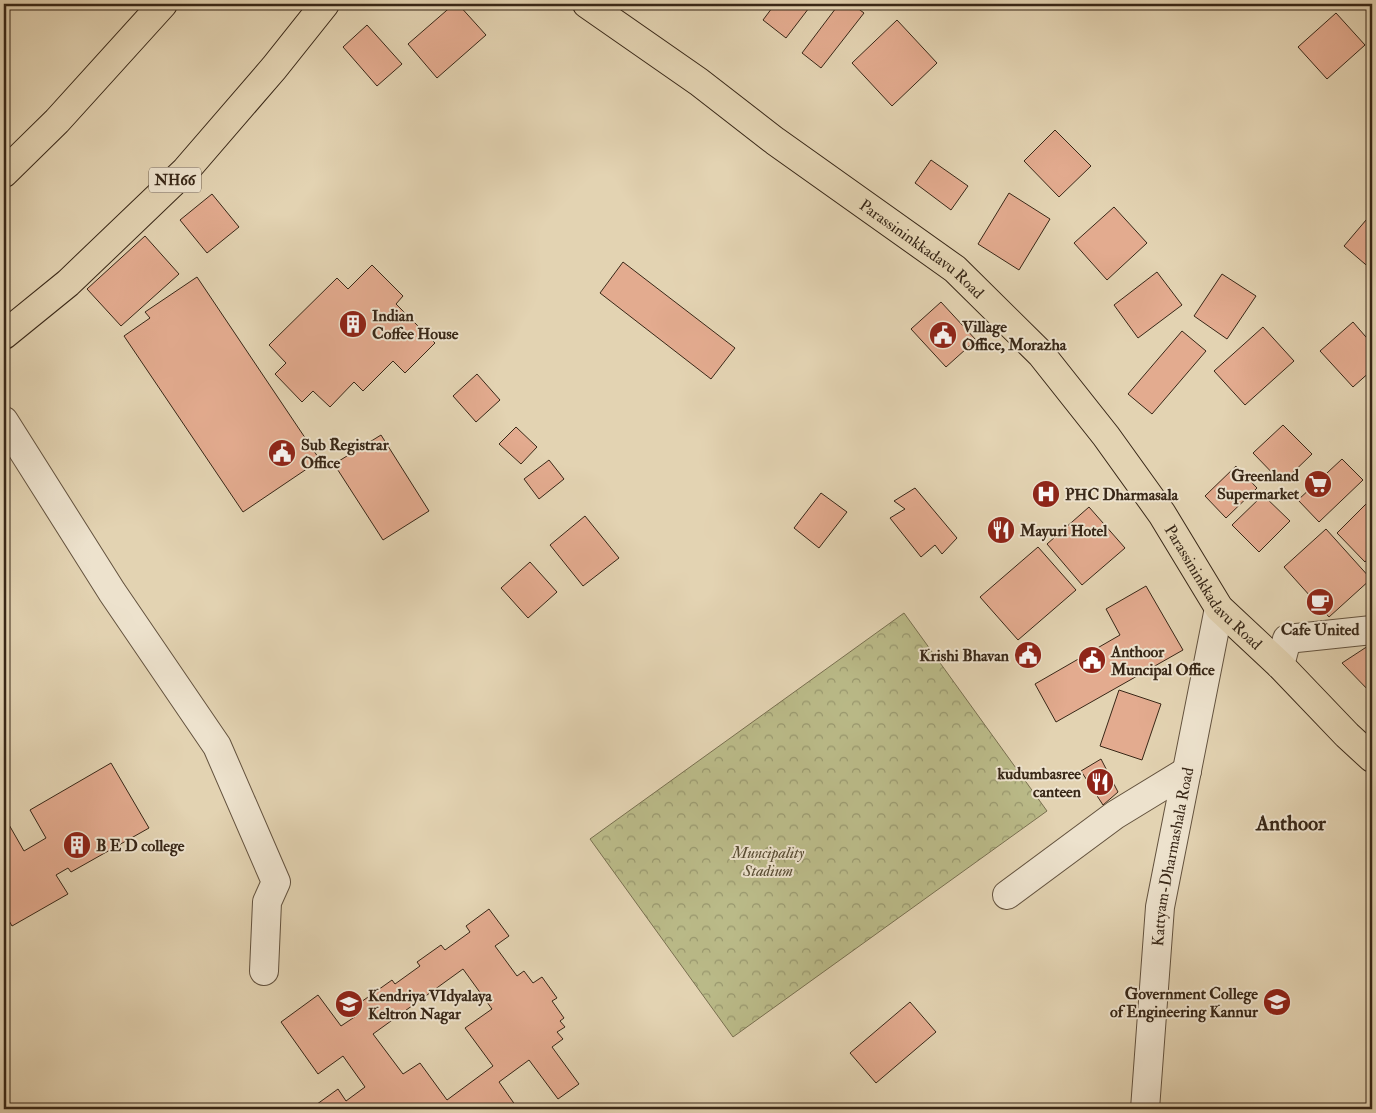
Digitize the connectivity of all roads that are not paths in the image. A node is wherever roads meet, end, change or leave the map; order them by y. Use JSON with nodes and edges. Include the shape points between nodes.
{"nodes":[{"id":1,"x":163,"y":4,"type":"edge"},
{"id":2,"x":325,"y":4,"type":"edge"},
{"id":3,"x":587,"y":4,"type":"edge"},
{"id":4,"x":4,"y":173,"type":"edge"},
{"id":5,"x":4,"y":335,"type":"edge"},
{"id":6,"x":4,"y":421,"type":"edge"},
{"id":7,"x":1219,"y":608,"type":"junction"},
{"id":8,"x":1372,"y":630,"type":"edge"},
{"id":9,"x":1280,"y":665,"type":"junction"},
{"id":10,"x":1372,"y":758,"type":"edge"},
{"id":11,"x":1187,"y":771,"type":"junction"},
{"id":12,"x":1007,"y":894,"type":"dead end"},
{"id":13,"x":264,"y":971,"type":"dead end"},
{"id":14,"x":1145,"y":1109,"type":"edge"}],
"edges":[{"from":1,"to":4,"type":"main road","via":[[58,121]]},
{"from":2,"to":5,"type":"main road","number":"NH66","via":[[186,170],[68,282]]},
{"from":3,"to":7,"type":"main road","name":"Parassininkkadavu Road","via":[[692,76],[775,141],[955,269],[1041,354],[1100,428],[1162,514]]},
{"from":6,"to":13,"type":"street","via":[[112,592],[217,746],[276,882],[267,902]]},
{"from":7,"to":9,"type":"main road","name":"Parassininkkadavu Road"},
{"from":7,"to":11,"type":"street","name":"Kattyam-Dharmashala Road"},
{"from":8,"to":9,"type":"street","via":[[1287,639]]},
{"from":9,"to":10,"type":"main road","name":"Parassininkkadavu Road"},
{"from":11,"to":12,"type":"street","via":[[1115,816]]},
{"from":11,"to":14,"type":"street","name":"Kattyam-Dharmashala Road","via":[[1160,907]]}]}
